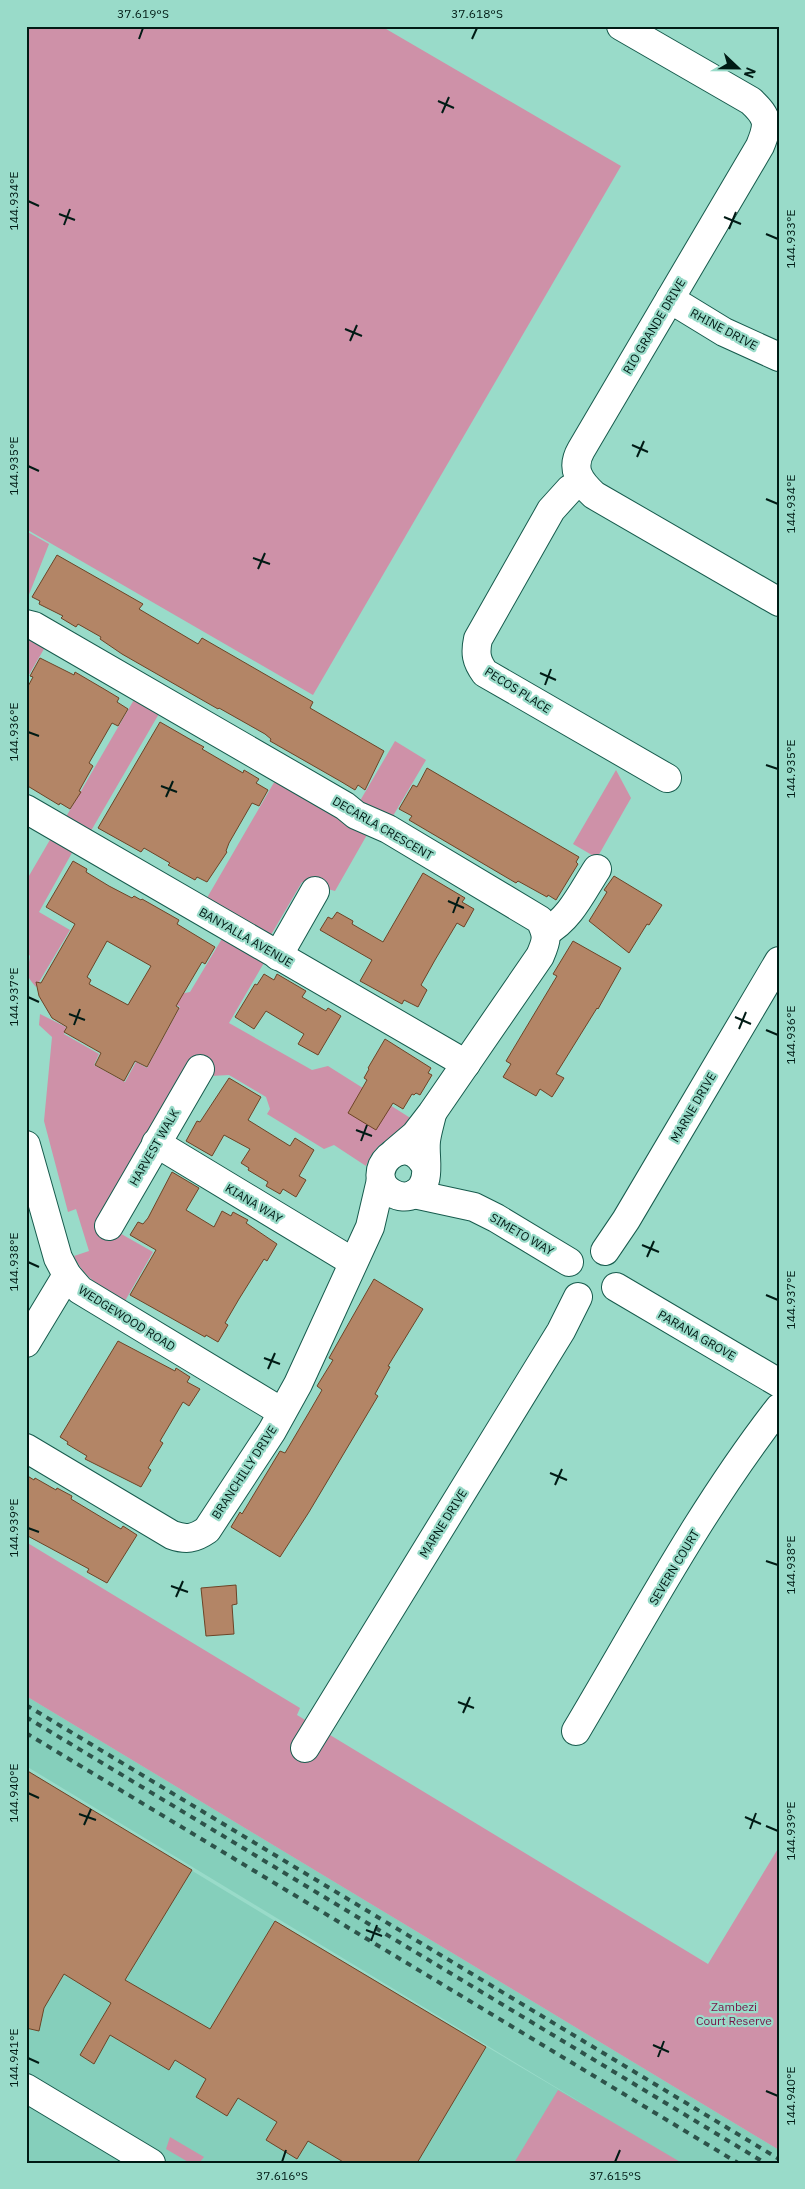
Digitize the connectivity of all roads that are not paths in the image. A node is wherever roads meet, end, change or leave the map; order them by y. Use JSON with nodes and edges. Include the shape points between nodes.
{"nodes":[{"id":1,"x":621,"y":26,"type":"edge"},
{"id":2,"x":771,"y":108,"type":"edge"},
{"id":3,"x":670,"y":299,"type":"junction"},
{"id":4,"x":779,"y":357,"type":"edge"},
{"id":5,"x":581,"y":483,"type":"junction"},
{"id":6,"x":779,"y":602,"type":"edge"},
{"id":7,"x":26,"y":624,"type":"edge"},
{"id":8,"x":668,"y":778,"type":"dead end"},
{"id":9,"x":26,"y":809,"type":"edge"},
{"id":10,"x":596,"y":869,"type":"dead end"},
{"id":11,"x":304,"y":897,"type":"dead end"},
{"id":12,"x":546,"y":932,"type":"junction"},
{"id":13,"x":278,"y":956,"type":"junction"},
{"id":14,"x":779,"y":961,"type":"edge"},
{"id":15,"x":466,"y":1064,"type":"junction"},
{"id":16,"x":200,"y":1069,"type":"dead end"},
{"id":17,"x":432,"y":1113,"type":"junction"},
{"id":18,"x":156,"y":1144,"type":"junction"},
{"id":19,"x":26,"y":1145,"type":"edge"},
{"id":20,"x":396,"y":1152,"type":"junction"},
{"id":21,"x":381,"y":1180,"type":"junction"},
{"id":22,"x":418,"y":1182,"type":"junction"},
{"id":23,"x":109,"y":1226,"type":"dead end"},
{"id":24,"x":370,"y":1227,"type":"junction"},
{"id":25,"x":606,"y":1251,"type":"junction"},
{"id":26,"x":353,"y":1262,"type":"junction"},
{"id":27,"x":569,"y":1262,"type":"junction"},
{"id":28,"x":67,"y":1276,"type":"junction"},
{"id":29,"x":616,"y":1287,"type":"junction"},
{"id":30,"x":578,"y":1297,"type":"junction"},
{"id":31,"x":26,"y":1343,"type":"edge"},
{"id":32,"x":779,"y":1383,"type":"edge"},
{"id":33,"x":779,"y":1408,"type":"edge"},
{"id":34,"x":282,"y":1412,"type":"junction"},
{"id":35,"x":26,"y":1448,"type":"edge"},
{"id":36,"x":576,"y":1731,"type":"dead end"},
{"id":37,"x":305,"y":1748,"type":"dead end"},
{"id":38,"x":26,"y":2088,"type":"edge"},
{"id":39,"x":114,"y":2153,"type":"edge"},
{"id":40,"x":151,"y":2163,"type":"edge"}],
"edges":[{"from":1,"to":2,"type":"street","name":"RIO GRANDE DRIVE","via":[[751,101]]},
{"from":2,"to":3,"type":"street","name":"RIO GRANDE DRIVE","via":[[760,146]]},
{"from":3,"to":4,"type":"street","name":"RHINE DRIVE","via":[[724,332]]},
{"from":3,"to":5,"type":"street","name":"RIO GRANDE DRIVE","via":[[577,457],[576,469]]},
{"from":5,"to":6,"type":"street","via":[[594,496]]},
{"from":5,"to":8,"type":"street","name":"PECOS PLACE","via":[[570,489],[551,510],[478,639],[475,650],[478,663],[486,673]]},
{"from":7,"to":12,"type":"street","name":"DECARLA CRESCENT","via":[[529,912],[540,920]]},
{"from":9,"to":13,"type":"street","name":"BANYALLA AVENUE"},
{"from":10,"to":12,"type":"street","via":[[567,916]]},
{"from":11,"to":13,"type":"street"},
{"from":12,"to":15,"type":"street","via":[[546,944],[540,956]]},
{"from":13,"to":15,"type":"street","name":"BANYALLA AVENUE"},
{"from":14,"to":25,"type":"street","name":"MARNE DRIVE"},
{"from":15,"to":17,"type":"street"},
{"from":16,"to":18,"type":"street","name":"HARVEST WALK"},
{"from":17,"to":20,"type":"street"},
{"from":17,"to":22,"type":"street"},
{"from":18,"to":23,"type":"street","name":"HARVEST WALK"},
{"from":18,"to":26,"type":"street","name":"KIANA WAY"},
{"from":19,"to":28,"type":"street","name":"WEDGEWOOD ROAD","via":[[58,1258]]},
{"from":20,"to":21,"type":"street","via":[[383,1163]]},
{"from":20,"to":22,"type":"street","via":[[403,1150],[417,1155]]},
{"from":21,"to":22,"type":"street","via":[[389,1192],[401,1197]]},
{"from":21,"to":24,"type":"street","name":"BRANCHILLY DRIVE"},
{"from":22,"to":24,"type":"street","name":"BRANCHILLY DRIVE"},
{"from":22,"to":27,"type":"street","name":"SIMETO WAY","via":[[438,1198],[474,1207]]},
{"from":24,"to":26,"type":"street","name":"BRANCHILLY DRIVE"},
{"from":25,"to":27,"type":"street","via":[[597,1248],[581,1250]]},
{"from":25,"to":29,"type":"street","via":[[616,1263]]},
{"from":26,"to":34,"type":"street","name":"BRANCHILLY DRIVE"},
{"from":27,"to":30,"type":"street","via":[[566,1270],[568,1285]]},
{"from":28,"to":31,"type":"street"},
{"from":28,"to":34,"type":"street","name":"WEDGEWOOD ROAD","via":[[96,1301]]},
{"from":29,"to":30,"type":"street","via":[[603,1299],[586,1301]]},
{"from":29,"to":32,"type":"street","name":"PARANA GROVE"},
{"from":30,"to":37,"type":"street","name":"MARNE DRIVE","via":[[561,1331]]},
{"from":33,"to":36,"type":"street","name":"SEVERN COURT","via":[[744,1452],[703,1517]]},
{"from":34,"to":35,"type":"street","name":"BRANCHILLY DRIVE","via":[[206,1530],[193,1538],[183,1539],[172,1534]]},
{"from":38,"to":39,"type":"street"},
{"from":39,"to":40,"type":"street"}]}
